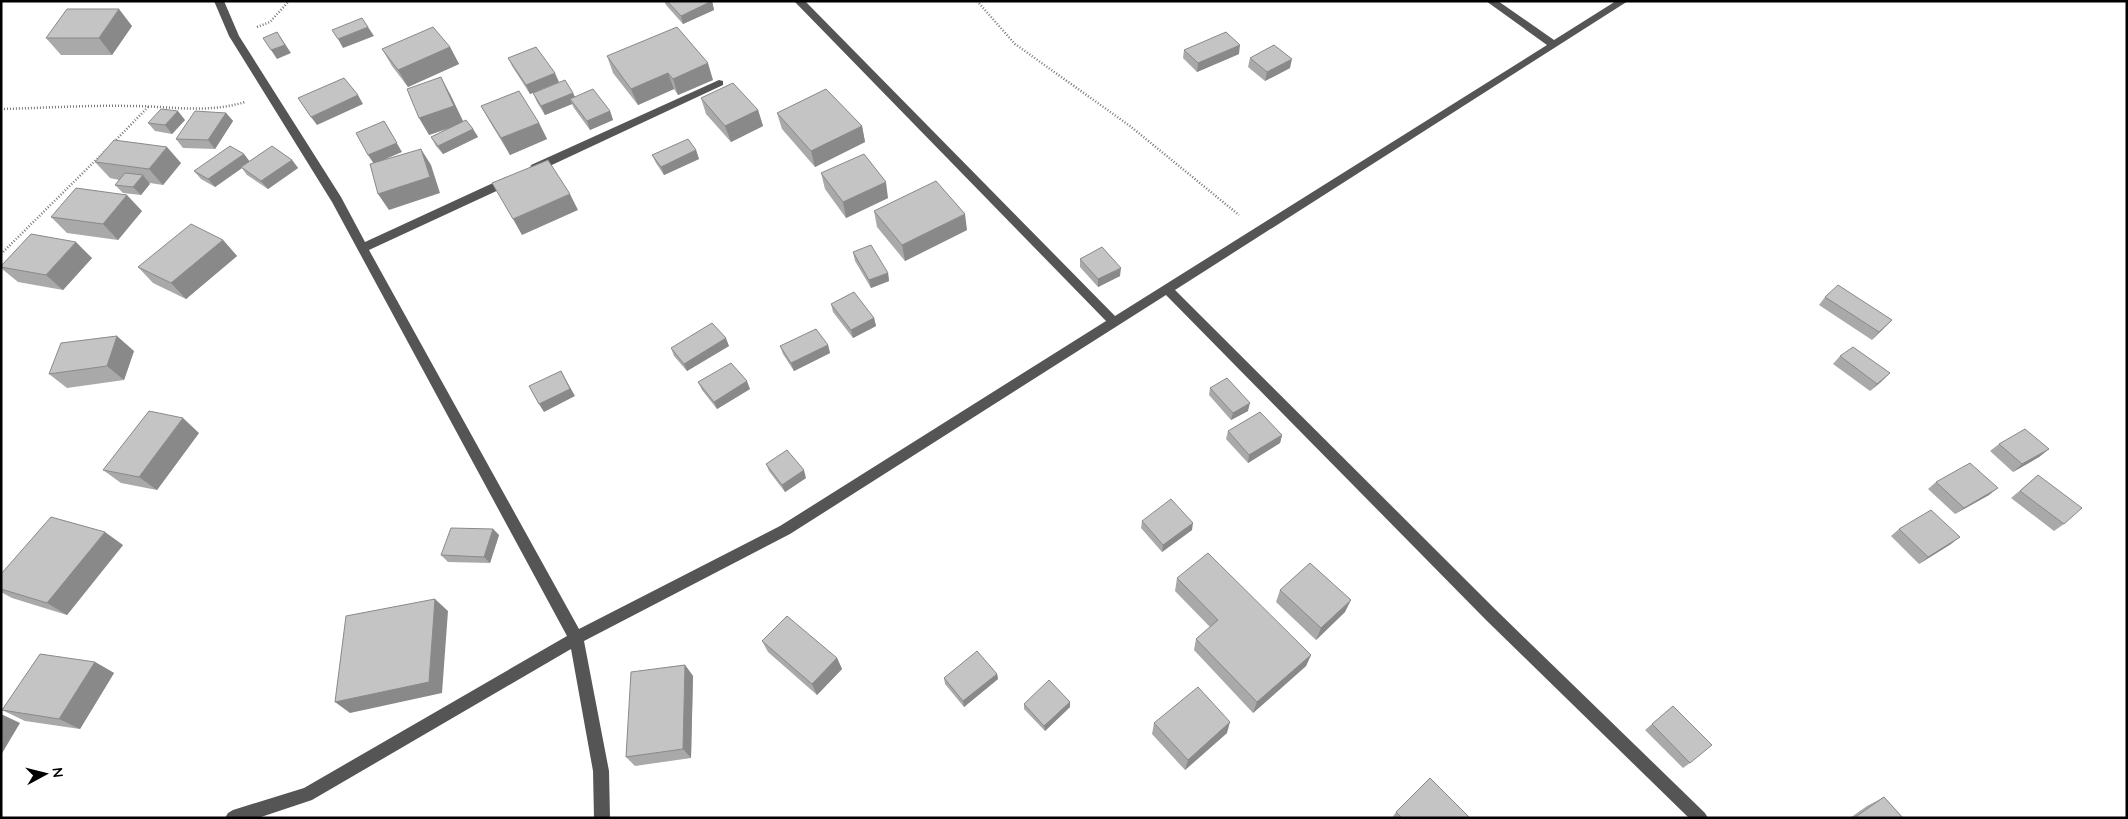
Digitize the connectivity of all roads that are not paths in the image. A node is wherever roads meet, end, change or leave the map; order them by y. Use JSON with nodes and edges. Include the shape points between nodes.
{"nodes":[{"id":1,"x":218,"y":1,"type":"edge"},
{"id":2,"x":799,"y":1,"type":"edge"},
{"id":3,"x":1491,"y":1,"type":"edge"},
{"id":4,"x":1623,"y":1,"type":"edge"},
{"id":5,"x":1554,"y":45,"type":"junction"},
{"id":6,"x":720,"y":83,"type":"dead end"},
{"id":7,"x":362,"y":248,"type":"junction"},
{"id":8,"x":1167,"y":289,"type":"junction"},
{"id":9,"x":1114,"y":322,"type":"junction"},
{"id":10,"x":576,"y":638,"type":"junction"},
{"id":11,"x":239,"y":817,"type":"edge"},
{"id":12,"x":602,"y":818,"type":"edge"},
{"id":13,"x":1700,"y":818,"type":"edge"}],
"edges":[{"from":1,"to":7,"type":"street","via":[[234,36],[337,200]]},
{"from":2,"to":9,"type":"street"},
{"from":3,"to":5,"type":"street"},
{"from":4,"to":5,"type":"street"},
{"from":5,"to":8,"type":"street"},
{"from":6,"to":7,"type":"street"},
{"from":7,"to":10,"type":"street"},
{"from":8,"to":9,"type":"street"},
{"from":8,"to":13,"type":"street","via":[[1491,616]]},
{"from":9,"to":10,"type":"street","via":[[785,530]]},
{"from":10,"to":11,"type":"street","via":[[307,795]]},
{"from":10,"to":12,"type":"street","via":[[601,771]]}]}
